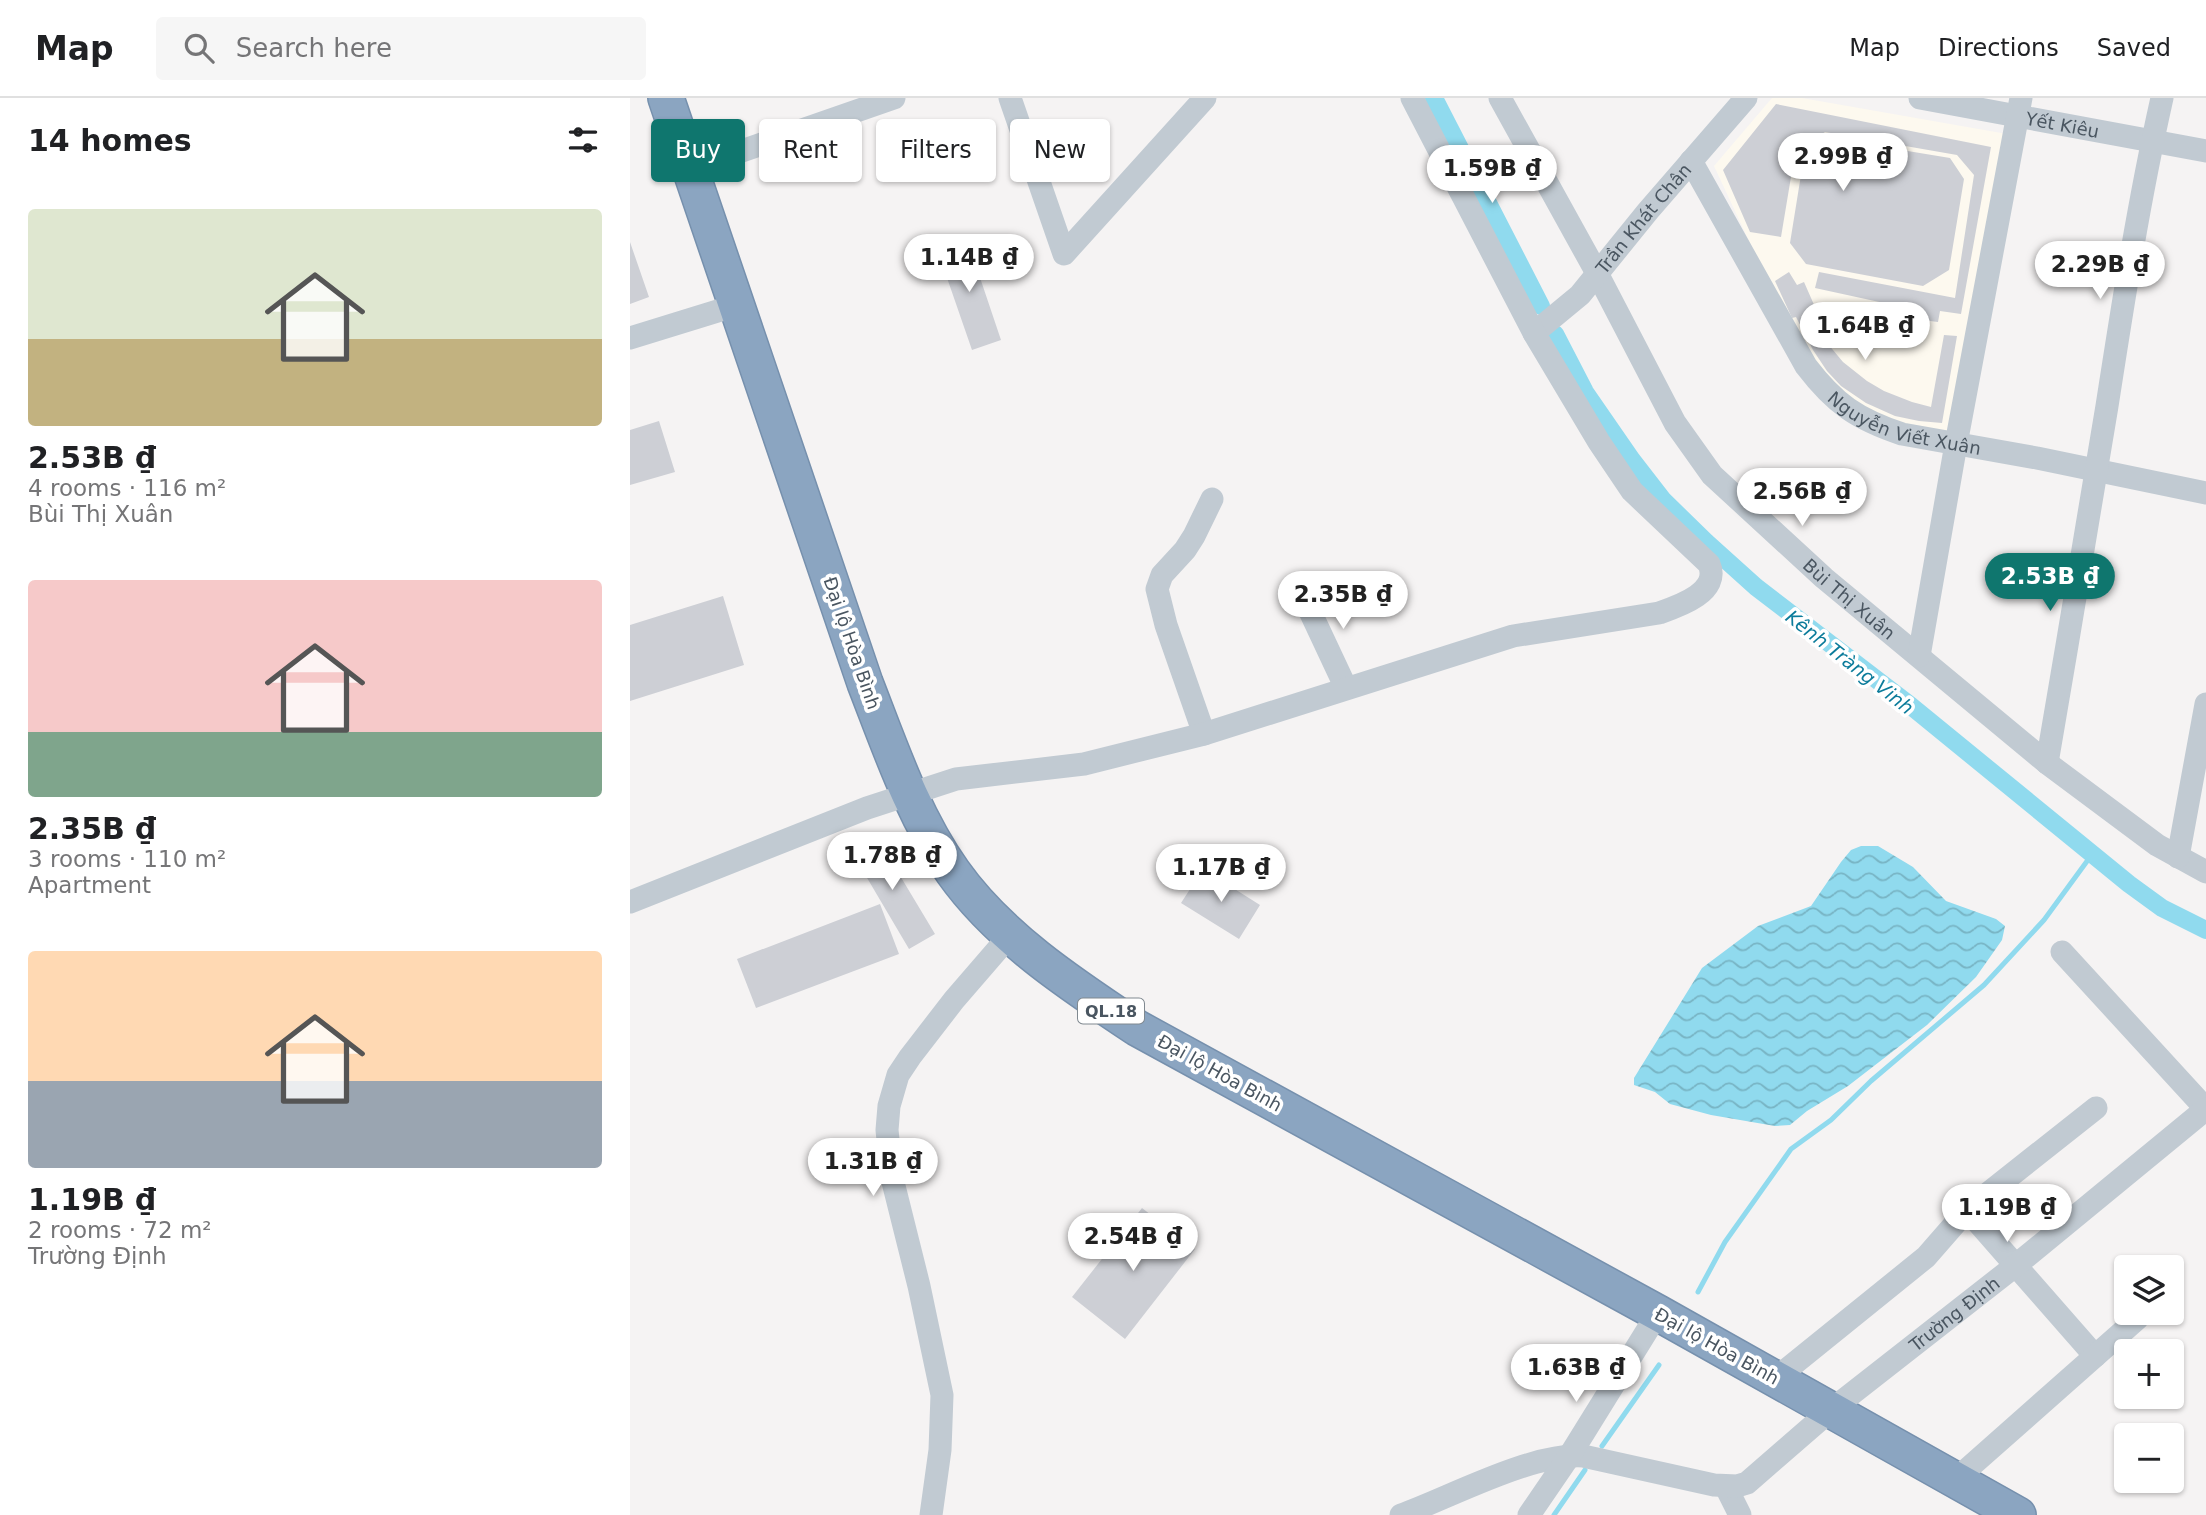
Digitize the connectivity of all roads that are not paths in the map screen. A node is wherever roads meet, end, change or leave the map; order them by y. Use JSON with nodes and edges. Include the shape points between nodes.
{"nodes":[{"id":1,"x":666,"y":98,"type":"edge"},
{"id":2,"x":894,"y":98,"type":"edge"},
{"id":3,"x":1010,"y":98,"type":"edge"},
{"id":4,"x":1205,"y":98,"type":"edge"},
{"id":5,"x":1412,"y":98,"type":"edge"},
{"id":6,"x":1500,"y":98,"type":"edge"},
{"id":7,"x":1746,"y":98,"type":"edge"},
{"id":8,"x":1920,"y":98,"type":"edge"},
{"id":9,"x":2162,"y":98,"type":"edge"},
{"id":10,"x":851,"y":105,"type":"edge"},
{"id":11,"x":2019,"y":106,"type":"edge"},
{"id":12,"x":673,"y":119,"type":"edge"},
{"id":13,"x":2153,"y":140,"type":"junction"},
{"id":14,"x":745,"y":147,"type":"edge"},
{"id":15,"x":2206,"y":151,"type":"edge"},
{"id":16,"x":1691,"y":161,"type":"junction"},
{"id":17,"x":694,"y":182,"type":"edge"},
{"id":18,"x":1598,"y":275,"type":"junction"},
{"id":19,"x":737,"y":305,"type":"junction"},
{"id":20,"x":1534,"y":332,"type":"junction"},
{"id":21,"x":630,"y":338,"type":"edge"},
{"id":22,"x":1956,"y":444,"type":"junction"},
{"id":23,"x":2096,"y":471,"type":"junction"},
{"id":24,"x":2206,"y":493,"type":"edge"},
{"id":25,"x":1212,"y":499,"type":"dead end"},
{"id":26,"x":1301,"y":592,"type":"dead end"},
{"id":27,"x":1919,"y":656,"type":"junction"},
{"id":28,"x":1346,"y":688,"type":"junction"},
{"id":29,"x":2206,"y":704,"type":"edge"},
{"id":30,"x":1204,"y":734,"type":"junction"},
{"id":31,"x":2047,"y":763,"type":"junction"},
{"id":32,"x":910,"y":792,"type":"junction"},
{"id":33,"x":2178,"y":857,"type":"junction"},
{"id":34,"x":2206,"y":872,"type":"edge"},
{"id":35,"x":630,"y":902,"type":"edge"},
{"id":36,"x":1011,"y":934,"type":"junction"},
{"id":37,"x":2062,"y":952,"type":"dead end"},
{"id":38,"x":2096,"y":1108,"type":"dead end"},
{"id":39,"x":2204,"y":1114,"type":"edge"},
{"id":40,"x":1967,"y":1210,"type":"junction"},
{"id":41,"x":2015,"y":1266,"type":"junction"},
{"id":42,"x":1658,"y":1313,"type":"junction"},
{"id":43,"x":2130,"y":1325,"type":"edge"},
{"id":44,"x":2095,"y":1356,"type":"junction"},
{"id":45,"x":1776,"y":1379,"type":"junction"},
{"id":46,"x":1831,"y":1410,"type":"junction"},
{"id":47,"x":1570,"y":1455,"type":"junction"},
{"id":48,"x":1955,"y":1479,"type":"junction"},
{"id":49,"x":1726,"y":1487,"type":"junction"},
{"id":50,"x":931,"y":1515,"type":"edge"},
{"id":51,"x":1401,"y":1515,"type":"edge"},
{"id":52,"x":1529,"y":1515,"type":"edge"},
{"id":53,"x":1740,"y":1515,"type":"edge"},
{"id":54,"x":2018,"y":1515,"type":"edge"}],
"edges":[{"from":1,"to":12,"type":"highway","name":"Đại lộ Hòa Bình","number":"QL.18"},
{"from":2,"to":10,"type":"street"},
{"from":3,"to":4,"type":"street","via":[[1064,254]]},
{"from":5,"to":20,"type":"street"},
{"from":6,"to":18,"type":"street","name":"Bùi Thị Xuân"},
{"from":7,"to":16,"type":"street","name":"Trần Khát Chân"},
{"from":8,"to":11,"type":"street","name":"Yết Kiêu"},
{"from":9,"to":13,"type":"street"},
{"from":10,"to":14,"type":"street"},
{"from":11,"to":13,"type":"street","name":"Yết Kiêu"},
{"from":11,"to":22,"type":"street"},
{"from":13,"to":15,"type":"street","name":"Yết Kiêu"},
{"from":13,"to":23,"type":"street"},
{"from":16,"to":18,"type":"street","name":"Trần Khát Chân"},
{"from":16,"to":22,"type":"street","name":"Nguyễn Viết Xuân","via":[[1790,340],[1822,387],[1856,415],[1882,427]]},
{"from":17,"to":19,"type":"highway","name":"Đại lộ Hòa Bình","number":"QL.18"},
{"from":18,"to":20,"type":"street","name":"Trần Khát Chân"},
{"from":18,"to":27,"type":"street","name":"Bùi Thị Xuân","via":[[1675,423],[1712,475],[1824,578]]},
{"from":19,"to":21,"type":"street"},
{"from":19,"to":32,"type":"highway","name":"Đại lộ Hòa Bình","number":"QL.18","via":[[865,683]]},
{"from":20,"to":28,"type":"street","via":[[1632,491],[1705,559],[1712,578],[1696,596],[1659,612],[1513,636]]},
{"from":22,"to":23,"type":"street","name":"Nguyễn Viết Xuân"},
{"from":22,"to":27,"type":"street"},
{"from":23,"to":24,"type":"street","name":"Nguyễn Viết Xuân"},
{"from":23,"to":31,"type":"street"},
{"from":25,"to":30,"type":"street","via":[[1194,536],[1162,575],[1157,589]]},
{"from":26,"to":28,"type":"street"},
{"from":27,"to":31,"type":"street","name":"Bùi Thị Xuân"},
{"from":28,"to":30,"type":"street"},
{"from":29,"to":33,"type":"street"},
{"from":30,"to":32,"type":"street","via":[[1084,764],[956,779]]},
{"from":31,"to":33,"type":"street","name":"Bùi Thị Xuân"},
{"from":32,"to":35,"type":"street"},
{"from":32,"to":36,"type":"highway","name":"Đại lộ Hòa Bình","number":"QL.18","via":[[954,874]]},
{"from":33,"to":34,"type":"street","name":"Bùi Thị Xuân"},
{"from":36,"to":42,"type":"highway","name":"Đại lộ Hòa Bình","number":"QL.18","via":[[1072,984],[1137,1028]]},
{"from":36,"to":50,"type":"street","via":[[910,1057],[898,1075],[889,1106],[892,1178],[942,1395]]},
{"from":37,"to":39,"type":"street"},
{"from":38,"to":40,"type":"street"},
{"from":39,"to":41,"type":"street","name":"Trường Định"},
{"from":40,"to":41,"type":"street"},
{"from":40,"to":45,"type":"street","via":[[1926,1257]]},
{"from":41,"to":44,"type":"street"},
{"from":41,"to":46,"type":"street","name":"Trường Định"},
{"from":42,"to":45,"type":"highway","name":"Đại lộ Hòa Bình","number":"QL.18"},
{"from":42,"to":47,"type":"street"},
{"from":43,"to":44,"type":"street"},
{"from":44,"to":48,"type":"street"},
{"from":45,"to":46,"type":"highway","name":"Đại lộ Hòa Bình","number":"QL.18"},
{"from":46,"to":48,"type":"highway","name":"Đại lộ Hòa Bình","number":"QL.18"},
{"from":46,"to":49,"type":"street","name":"Trường Định","via":[[1747,1483]]},
{"from":47,"to":49,"type":"street"},
{"from":47,"to":51,"type":"street","via":[[1517,1469]]},
{"from":47,"to":52,"type":"street"},
{"from":48,"to":54,"type":"highway","name":"Đại lộ Hòa Bình","number":"QL.18"},
{"from":49,"to":53,"type":"street"}]}
